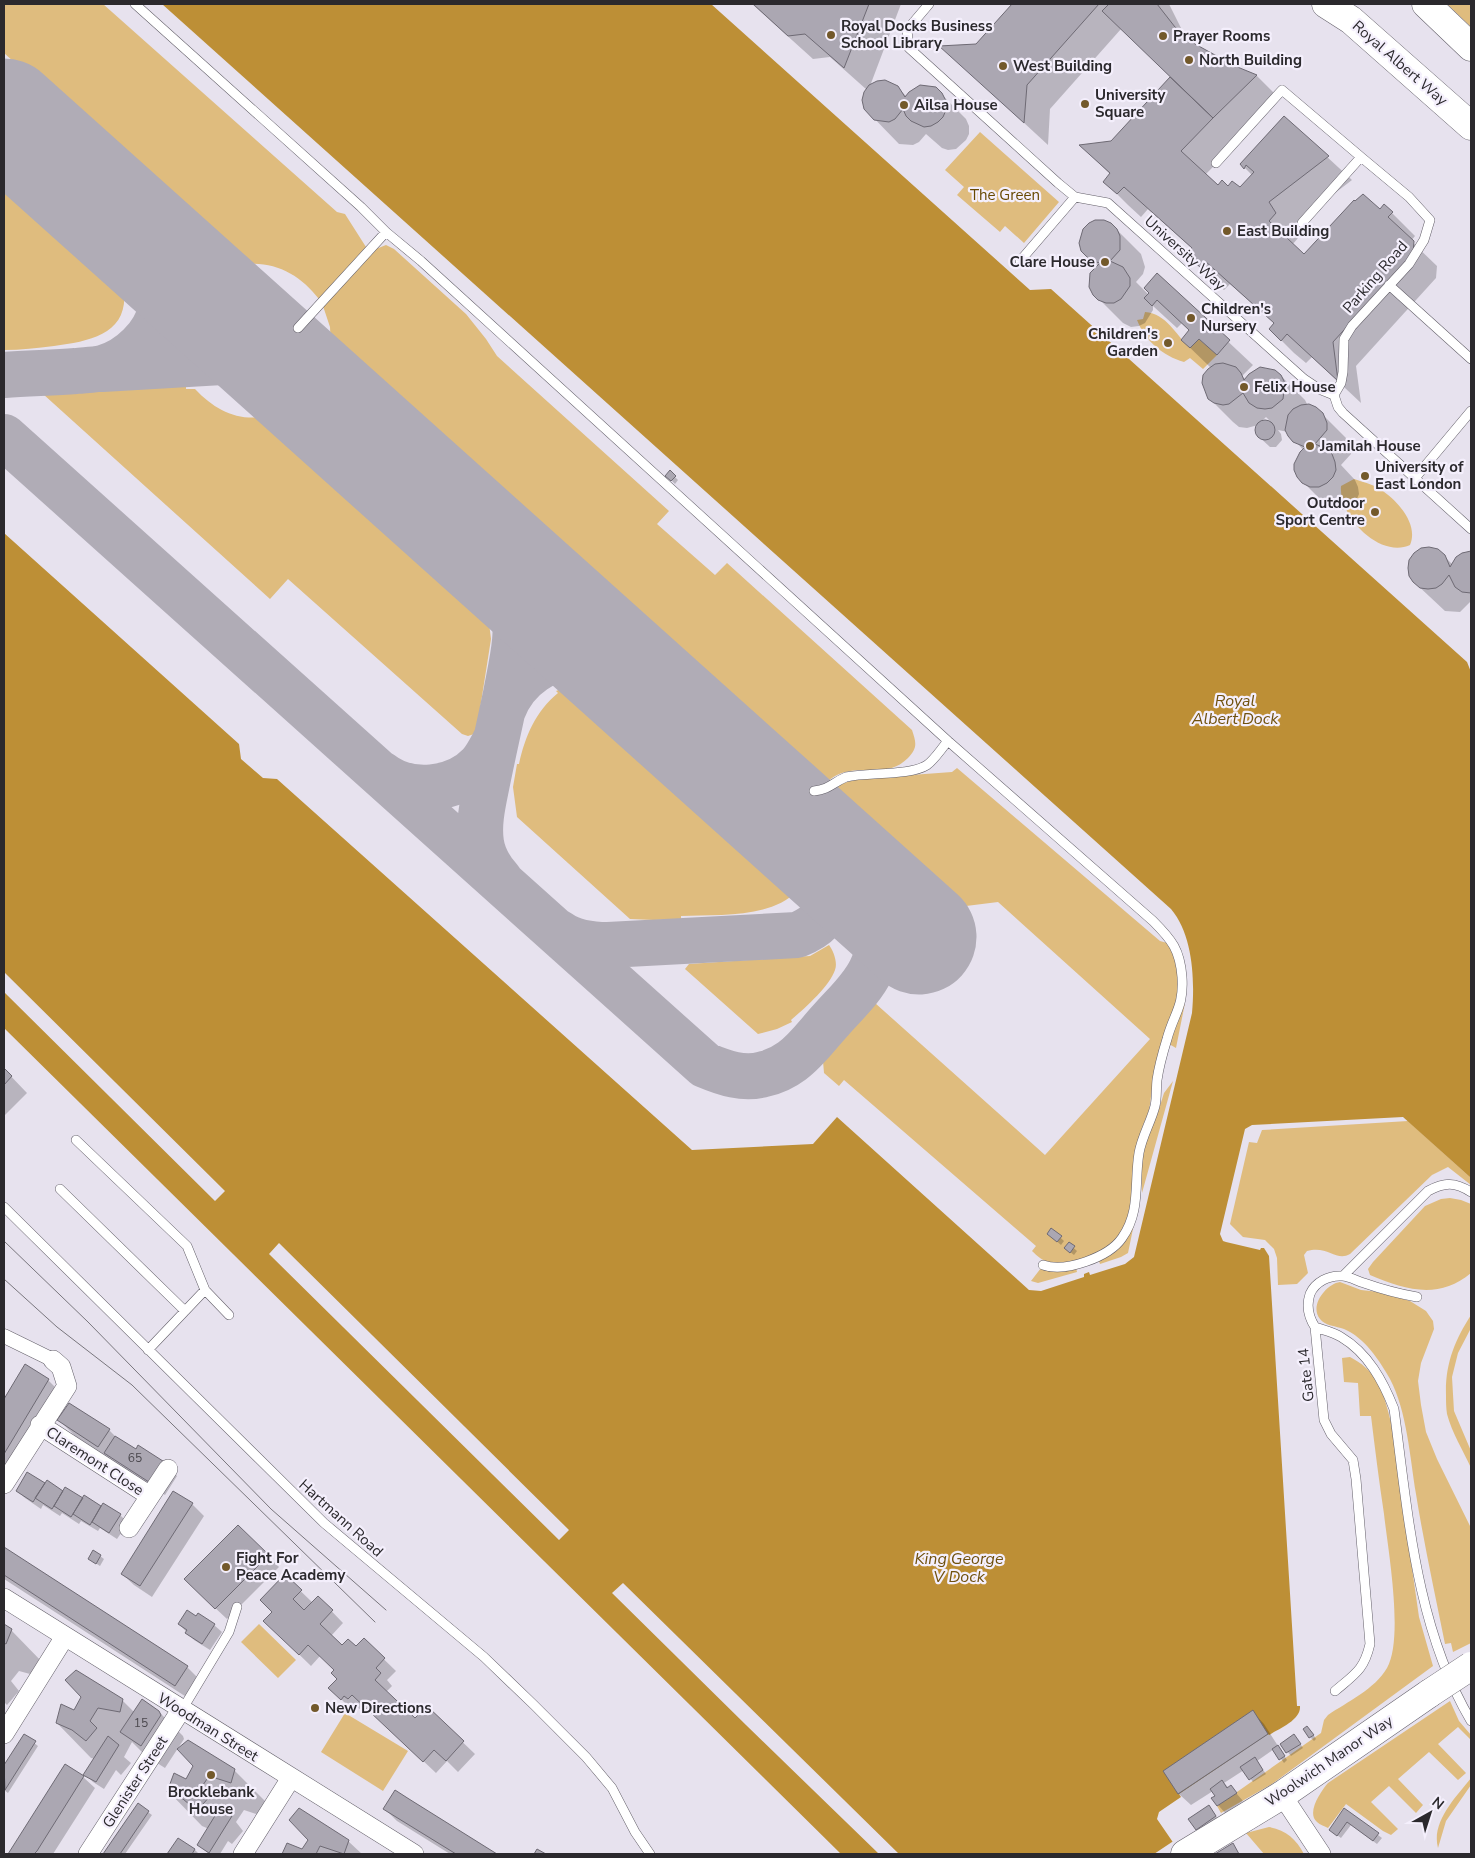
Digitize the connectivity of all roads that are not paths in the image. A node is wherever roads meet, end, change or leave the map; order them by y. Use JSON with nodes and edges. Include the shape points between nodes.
{"nodes":[{"id":1,"x":135,"y":4,"type":"edge"},
{"id":2,"x":930,"y":4,"type":"edge"},
{"id":3,"x":1426,"y":4,"type":"edge"},
{"id":4,"x":1331,"y":6,"type":"edge"},
{"id":5,"x":1471,"y":47,"type":"edge"},
{"id":6,"x":1471,"y":126,"type":"edge"},
{"id":7,"x":1361,"y":157,"type":"junction"},
{"id":8,"x":1216,"y":163,"type":"dead end"},
{"id":9,"x":1075,"y":197,"type":"junction"},
{"id":10,"x":1302,"y":223,"type":"dead end"},
{"id":11,"x":386,"y":232,"type":"junction"},
{"id":12,"x":1020,"y":261,"type":"dead end"},
{"id":13,"x":1389,"y":285,"type":"junction"},
{"id":14,"x":298,"y":328,"type":"dead end"},
{"id":15,"x":1471,"y":359,"type":"edge"},
{"id":16,"x":1334,"y":395,"type":"junction"},
{"id":17,"x":1471,"y":410,"type":"edge"},
{"id":18,"x":1415,"y":478,"type":"junction"},
{"id":19,"x":1471,"y":529,"type":"edge"},
{"id":20,"x":948,"y":741,"type":"junction"},
{"id":21,"x":814,"y":791,"type":"dead end"},
{"id":22,"x":76,"y":1140,"type":"dead end"},
{"id":23,"x":60,"y":1189,"type":"dead end"},
{"id":24,"x":1471,"y":1192,"type":"edge"},
{"id":25,"x":4,"y":1207,"type":"edge"},
{"id":26,"x":1043,"y":1265,"type":"dead end"},
{"id":27,"x":1344,"y":1276,"type":"junction"},
{"id":28,"x":204,"y":1290,"type":"junction"},
{"id":29,"x":1418,"y":1297,"type":"dead end"},
{"id":30,"x":185,"y":1311,"type":"junction"},
{"id":31,"x":229,"y":1315,"type":"dead end"},
{"id":32,"x":1315,"y":1327,"type":"junction"},
{"id":33,"x":4,"y":1336,"type":"edge"},
{"id":34,"x":148,"y":1350,"type":"junction"},
{"id":35,"x":53,"y":1360,"type":"joint"},
{"id":36,"x":40,"y":1425,"type":"junction"},
{"id":37,"x":168,"y":1469,"type":"dead end"},
{"id":38,"x":4,"y":1484,"type":"edge"},
{"id":39,"x":150,"y":1496,"type":"junction"},
{"id":40,"x":129,"y":1528,"type":"dead end"},
{"id":41,"x":4,"y":1598,"type":"edge"},
{"id":42,"x":237,"y":1607,"type":"dead end"},
{"id":43,"x":64,"y":1638,"type":"junction"},
{"id":44,"x":1471,"y":1666,"type":"edge"},
{"id":45,"x":1336,"y":1691,"type":"dead end"},
{"id":46,"x":182,"y":1710,"type":"junction"},
{"id":47,"x":1471,"y":1720,"type":"edge"},
{"id":48,"x":4,"y":1734,"type":"edge"},
{"id":49,"x":291,"y":1778,"type":"junction"},
{"id":50,"x":1282,"y":1795,"type":"junction"},
{"id":51,"x":1195,"y":1848,"type":"edge"},
{"id":52,"x":404,"y":1852,"type":"edge"},
{"id":53,"x":88,"y":1854,"type":"edge"},
{"id":54,"x":243,"y":1854,"type":"edge"},
{"id":55,"x":650,"y":1854,"type":"edge"},
{"id":56,"x":1321,"y":1854,"type":"edge"}],
"edges":[{"from":1,"to":11,"type":"lane"},
{"from":2,"to":9,"type":"lane","name":"University Way","via":[[907,30],[909,48]]},
{"from":3,"to":5,"type":"main road"},
{"from":4,"to":6,"type":"main road","name":"Royal Albert Way"},
{"from":7,"to":8,"type":"lane","via":[[1282,90]]},
{"from":7,"to":10,"type":"lane"},
{"from":7,"to":13,"type":"lane","name":"Parking Road","via":[[1409,197],[1430,220],[1424,240]]},
{"from":9,"to":12,"type":"lane"},
{"from":9,"to":16,"type":"lane","name":"University Way","via":[[1108,203],[1304,379]]},
{"from":11,"to":14,"type":"lane"},
{"from":11,"to":20,"type":"lane"},
{"from":13,"to":15,"type":"lane"},
{"from":13,"to":16,"type":"lane","name":"Parking Road","via":[[1352,326],[1344,340],[1343,372]]},
{"from":16,"to":18,"type":"lane","via":[[1343,413]]},
{"from":17,"to":18,"type":"lane"},
{"from":18,"to":19,"type":"lane"},
{"from":20,"to":21,"type":"lane","via":[[921,768],[846,777],[826,789]]},
{"from":20,"to":26,"type":"lane","via":[[1153,921],[1171,939],[1180,964],[1181,1006],[1166,1040],[1155,1103],[1142,1141],[1137,1196],[1127,1230],[1116,1245],[1096,1258],[1064,1267]]},
{"from":22,"to":28,"type":"lane","via":[[186,1246]]},
{"from":23,"to":30,"type":"lane"},
{"from":24,"to":27,"type":"lane","via":[[1452,1184],[1428,1191]]},
{"from":25,"to":34,"type":"lane","name":"Hartmann Road"},
{"from":27,"to":29,"type":"lane"},
{"from":27,"to":32,"type":"lane","name":"Gate 14","via":[[1325,1279],[1312,1289],[1308,1308],[1309,1318]]},
{"from":28,"to":30,"type":"lane"},
{"from":28,"to":31,"type":"lane"},
{"from":30,"to":34,"type":"lane"},
{"from":32,"to":45,"type":"lane","name":"Gate 14","via":[[1324,1420],[1352,1460],[1356,1479],[1370,1644],[1366,1661]]},
{"from":32,"to":47,"type":"lane","via":[[1340,1336],[1353,1346],[1385,1386],[1394,1410],[1415,1554],[1427,1610],[1442,1660]]},
{"from":33,"to":35,"type":"street","name":"Claremont Close"},
{"from":34,"to":55,"type":"lane","name":"Hartmann Road","via":[[324,1523],[484,1657],[534,1705],[612,1788]]},
{"from":35,"to":36,"type":"street","name":"Claremont Close","via":[[61,1367],[67,1386]]},
{"from":36,"to":38,"type":"street","name":"Claremont Close"},
{"from":36,"to":39,"type":"street","name":"Claremont Close"},
{"from":37,"to":39,"type":"street","name":"Claremont Close"},
{"from":39,"to":40,"type":"street","name":"Claremont Close"},
{"from":41,"to":43,"type":"street","name":"Woodman Street"},
{"from":42,"to":46,"type":"lane","via":[[229,1632]]},
{"from":43,"to":46,"type":"street","name":"Woodman Street"},
{"from":43,"to":48,"type":"street"},
{"from":44,"to":50,"type":"main road","name":"Woolwich Manor Way","bridge":true},
{"from":46,"to":49,"type":"street","name":"Woodman Street"},
{"from":46,"to":53,"type":"street","name":"Glenister Street"},
{"from":49,"to":52,"type":"street","name":"Woodman Street"},
{"from":49,"to":54,"type":"street"},
{"from":50,"to":51,"type":"main road","name":"Woolwich Manor Way"},
{"from":50,"to":56,"type":"street"}]}
